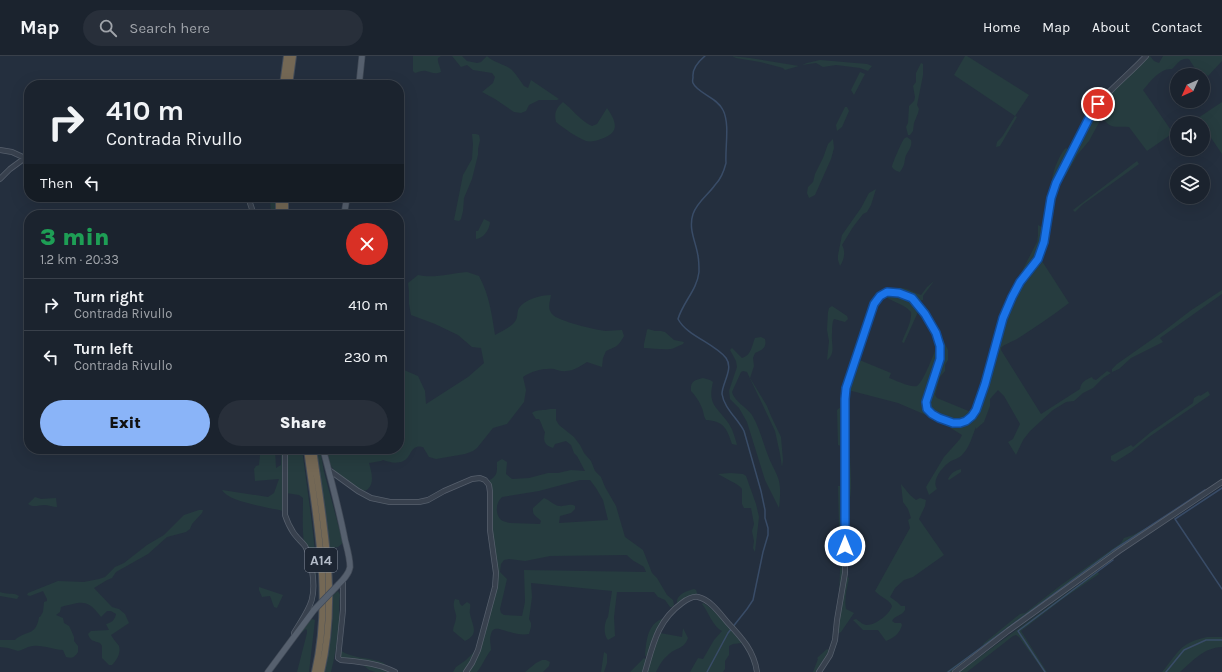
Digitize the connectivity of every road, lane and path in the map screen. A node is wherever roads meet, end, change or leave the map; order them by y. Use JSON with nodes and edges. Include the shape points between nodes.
{"nodes":[{"id":1,"x":287,"y":56,"type":"edge"},
{"id":2,"x":293,"y":56,"type":"edge"},
{"id":3,"x":362,"y":56,"type":"edge"},
{"id":4,"x":1146,"y":56,"type":"edge"},
{"id":5,"x":284,"y":80,"type":"edge"},
{"id":6,"x":290,"y":80,"type":"edge"},
{"id":7,"x":359,"y":80,"type":"edge"},
{"id":8,"x":0,"y":150,"type":"edge"},
{"id":9,"x":24,"y":157,"type":"edge"},
{"id":10,"x":24,"y":160,"type":"edge"},
{"id":11,"x":0,"y":179,"type":"edge"},
{"id":12,"x":285,"y":454,"type":"edge"},
{"id":13,"x":308,"y":454,"type":"edge"},
{"id":14,"x":314,"y":454,"type":"edge"},
{"id":15,"x":324,"y":454,"type":"edge"},
{"id":16,"x":328,"y":470,"type":"junction"},
{"id":17,"x":1222,"y":482,"type":"edge"},
{"id":18,"x":341,"y":583,"type":"junction"},
{"id":19,"x":294,"y":638,"type":"junction"},
{"id":20,"x":268,"y":672,"type":"edge"},
{"id":21,"x":315,"y":672,"type":"edge"},
{"id":22,"x":321,"y":672,"type":"edge"},
{"id":23,"x":395,"y":672,"type":"edge"},
{"id":24,"x":466,"y":672,"type":"edge"},
{"id":25,"x":645,"y":672,"type":"edge"},
{"id":26,"x":757,"y":672,"type":"edge"},
{"id":27,"x":819,"y":672,"type":"edge"},
{"id":28,"x":955,"y":672,"type":"edge"}],
"edges":[{"from":1,"to":5,"type":"highway"},
{"from":2,"to":6,"type":"highway"},
{"from":3,"to":7,"type":"main road"},
{"from":4,"to":27,"type":"street","via":[[1098,104],[1056,183],[1038,259],[1020,282],[1009,304],[976,410],[966,421],[953,423],[939,418],[927,409],[926,402],[940,359],[940,346],[936,333],[917,302],[905,295],[887,292],[874,304],[846,388],[845,573],[835,640],[830,655]]},
{"from":8,"to":9,"type":"street"},
{"from":10,"to":11,"type":"street"},
{"from":12,"to":19,"type":"street","via":[[285,515],[293,532],[305,546],[314,585],[313,599],[294,633]]},
{"from":13,"to":21,"type":"highway","number":"A14","via":[[324,595],[321,640]]},
{"from":14,"to":22,"type":"highway","number":"A14","via":[[326,544],[329,590],[328,629]]},
{"from":15,"to":16,"type":"main road"},
{"from":16,"to":18,"type":"main road","via":[[343,527],[350,568]]},
{"from":16,"to":24,"type":"street","via":[[371,498],[390,502],[428,500],[472,479],[480,478],[489,485],[495,587],[478,650]]},
{"from":17,"to":28,"type":"street","via":[[1119,550]]},
{"from":18,"to":19,"type":"main road","bridge":true,"via":[[314,610]]},
{"from":18,"to":23,"type":"street","via":[[343,610],[338,658],[376,664]]},
{"from":19,"to":20,"type":"main road"},
{"from":25,"to":26,"type":"street","via":[[654,640],[664,619],[687,599],[698,597],[709,603],[745,642]]}]}
